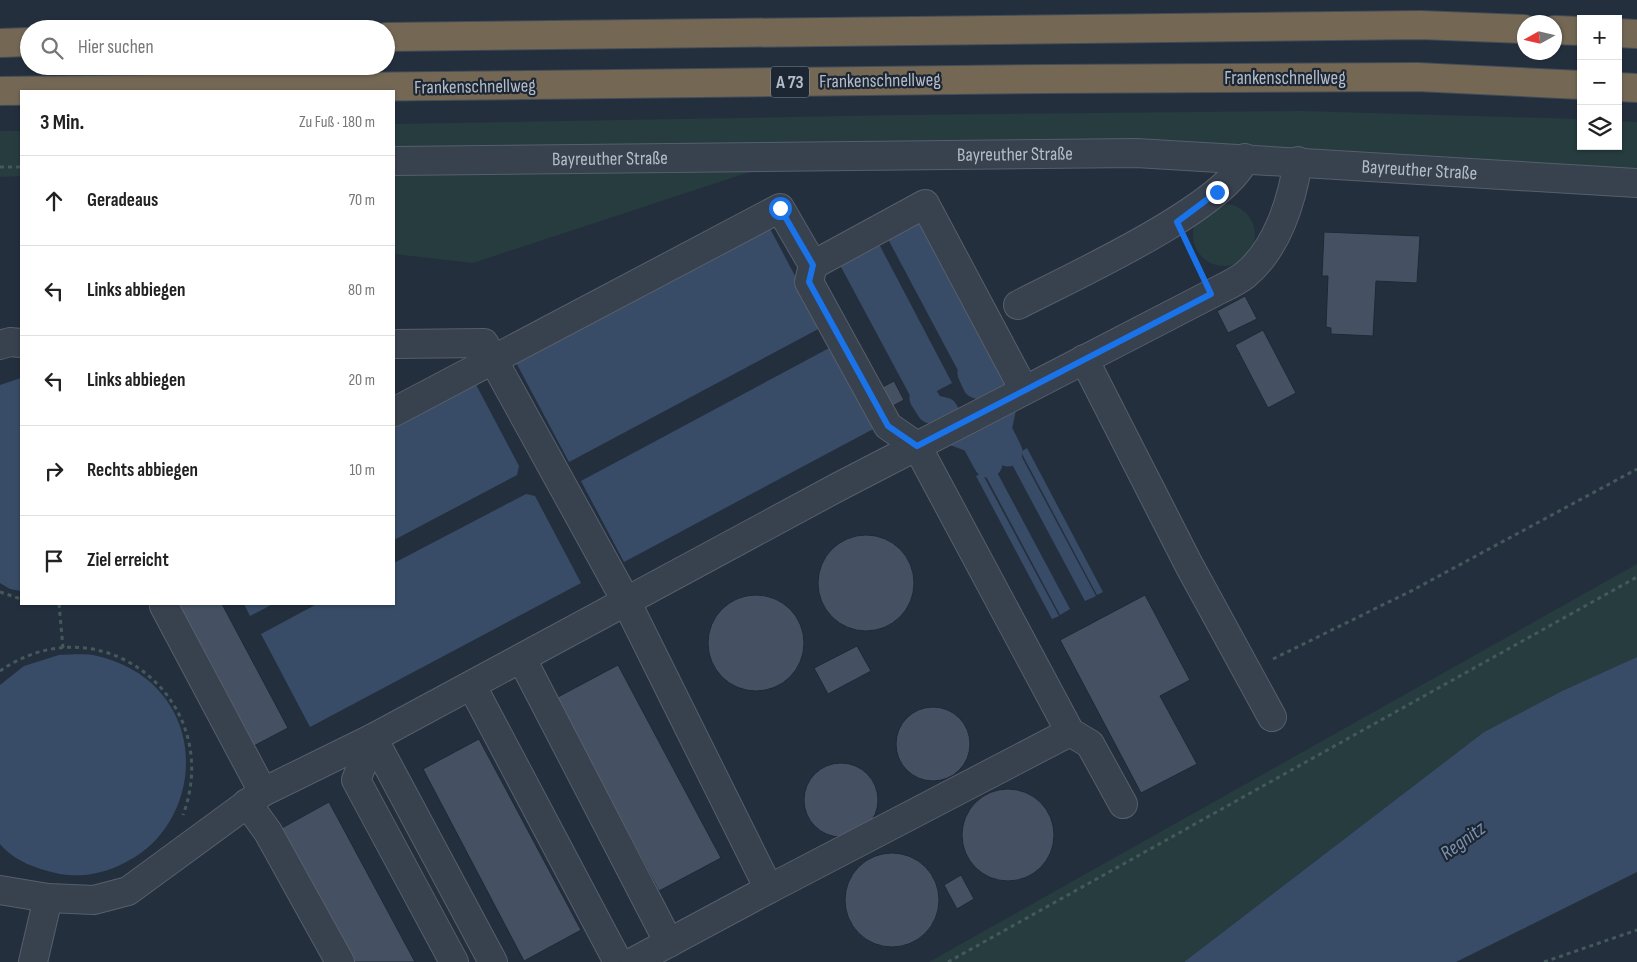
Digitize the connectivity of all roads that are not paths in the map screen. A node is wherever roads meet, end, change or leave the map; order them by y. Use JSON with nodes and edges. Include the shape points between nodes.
{"nodes":[{"id":1,"x":1517,"y":29,"type":"edge"},
{"id":2,"x":1562,"y":31,"type":"edge"},
{"id":3,"x":1577,"y":32,"type":"edge"},
{"id":4,"x":1622,"y":33,"type":"edge"},
{"id":5,"x":1637,"y":34,"type":"edge"},
{"id":6,"x":395,"y":37,"type":"edge"},
{"id":7,"x":20,"y":42,"type":"edge"},
{"id":8,"x":0,"y":43,"type":"edge"},
{"id":9,"x":1577,"y":85,"type":"edge"},
{"id":10,"x":1622,"y":87,"type":"edge"},
{"id":11,"x":1637,"y":88,"type":"edge"},
{"id":12,"x":80,"y":90,"type":"edge"},
{"id":13,"x":0,"y":91,"type":"edge"},
{"id":14,"x":20,"y":91,"type":"edge"},
{"id":15,"x":1245,"y":158,"type":"junction"},
{"id":16,"x":395,"y":160,"type":"edge"},
{"id":17,"x":1298,"y":161,"type":"junction"},
{"id":18,"x":1637,"y":183,"type":"edge"},
{"id":19,"x":813,"y":265,"type":"junction"},
{"id":20,"x":1018,"y":305,"type":"dead end"},
{"id":21,"x":20,"y":343,"type":"edge"},
{"id":22,"x":395,"y":344,"type":"edge"},
{"id":23,"x":0,"y":345,"type":"edge"},
{"id":24,"x":1084,"y":359,"type":"junction"},
{"id":25,"x":495,"y":360,"type":"junction"},
{"id":26,"x":1024,"y":390,"type":"junction"},
{"id":27,"x":395,"y":411,"type":"edge"},
{"id":28,"x":917,"y":446,"type":"junction"},
{"id":29,"x":626,"y":601,"type":"junction"},
{"id":30,"x":164,"y":606,"type":"dead end"},
{"id":31,"x":522,"y":659,"type":"junction"},
{"id":32,"x":472,"y":686,"type":"junction"},
{"id":33,"x":1272,"y":717,"type":"dead end"},
{"id":34,"x":1070,"y":732,"type":"junction"},
{"id":35,"x":373,"y":738,"type":"junction"},
{"id":36,"x":255,"y":798,"type":"junction"},
{"id":37,"x":1123,"y":804,"type":"dead end"},
{"id":38,"x":769,"y":889,"type":"junction"},
{"id":39,"x":0,"y":890,"type":"edge"},
{"id":40,"x":48,"y":898,"type":"junction"},
{"id":41,"x":669,"y":943,"type":"junction"},
{"id":42,"x":33,"y":962,"type":"edge"},
{"id":43,"x":340,"y":962,"type":"edge"},
{"id":44,"x":454,"y":962,"type":"edge"},
{"id":45,"x":492,"y":962,"type":"edge"},
{"id":46,"x":618,"y":962,"type":"edge"},
{"id":47,"x":633,"y":962,"type":"edge"}],
"edges":[{"from":1,"to":6,"type":"highway","via":[[1420,25]]},
{"from":2,"to":3,"type":"highway"},
{"from":4,"to":5,"type":"highway"},
{"from":7,"to":8,"type":"highway"},
{"from":9,"to":12,"type":"highway","name":"Frankenschnellweg","number":"A 73","via":[[1417,77],[1045,78]]},
{"from":10,"to":11,"type":"highway"},
{"from":13,"to":14,"type":"highway","name":"Frankenschnellweg","number":"A 73"},
{"from":15,"to":16,"type":"street","name":"Bayreuther Straße","via":[[1136,153]]},
{"from":15,"to":17,"type":"street","name":"Bayreuther Straße"},
{"from":15,"to":20,"type":"street","via":[[1242,166],[1217,192],[1177,222]]},
{"from":17,"to":18,"type":"street","name":"Bayreuther Straße"},
{"from":17,"to":24,"type":"street","via":[[1282,222],[1270,246],[1245,275]]},
{"from":19,"to":25,"type":"street","via":[[780,208]]},
{"from":19,"to":26,"type":"street","via":[[925,204]]},
{"from":19,"to":28,"type":"street","via":[[809,282],[888,426]]},
{"from":21,"to":23,"type":"street"},
{"from":22,"to":25,"type":"street","via":[[484,343]]},
{"from":24,"to":26,"type":"street"},
{"from":24,"to":33,"type":"street","via":[[1189,565]]},
{"from":25,"to":27,"type":"street"},
{"from":25,"to":29,"type":"street"},
{"from":26,"to":28,"type":"street"},
{"from":28,"to":29,"type":"street"},
{"from":28,"to":34,"type":"street"},
{"from":29,"to":31,"type":"street"},
{"from":29,"to":38,"type":"street"},
{"from":30,"to":36,"type":"street"},
{"from":31,"to":32,"type":"street"},
{"from":31,"to":41,"type":"street"},
{"from":32,"to":35,"type":"street"},
{"from":32,"to":46,"type":"street"},
{"from":34,"to":37,"type":"street","via":[[1090,744]]},
{"from":34,"to":38,"type":"street"},
{"from":35,"to":36,"type":"street"},
{"from":35,"to":44,"type":"street","via":[[356,780]]},
{"from":35,"to":45,"type":"street"},
{"from":36,"to":40,"type":"street","via":[[128,891],[94,900]]},
{"from":36,"to":43,"type":"street","via":[[268,832]]},
{"from":38,"to":41,"type":"street"},
{"from":39,"to":40,"type":"street"},
{"from":40,"to":42,"type":"street"},
{"from":41,"to":47,"type":"street"}]}
